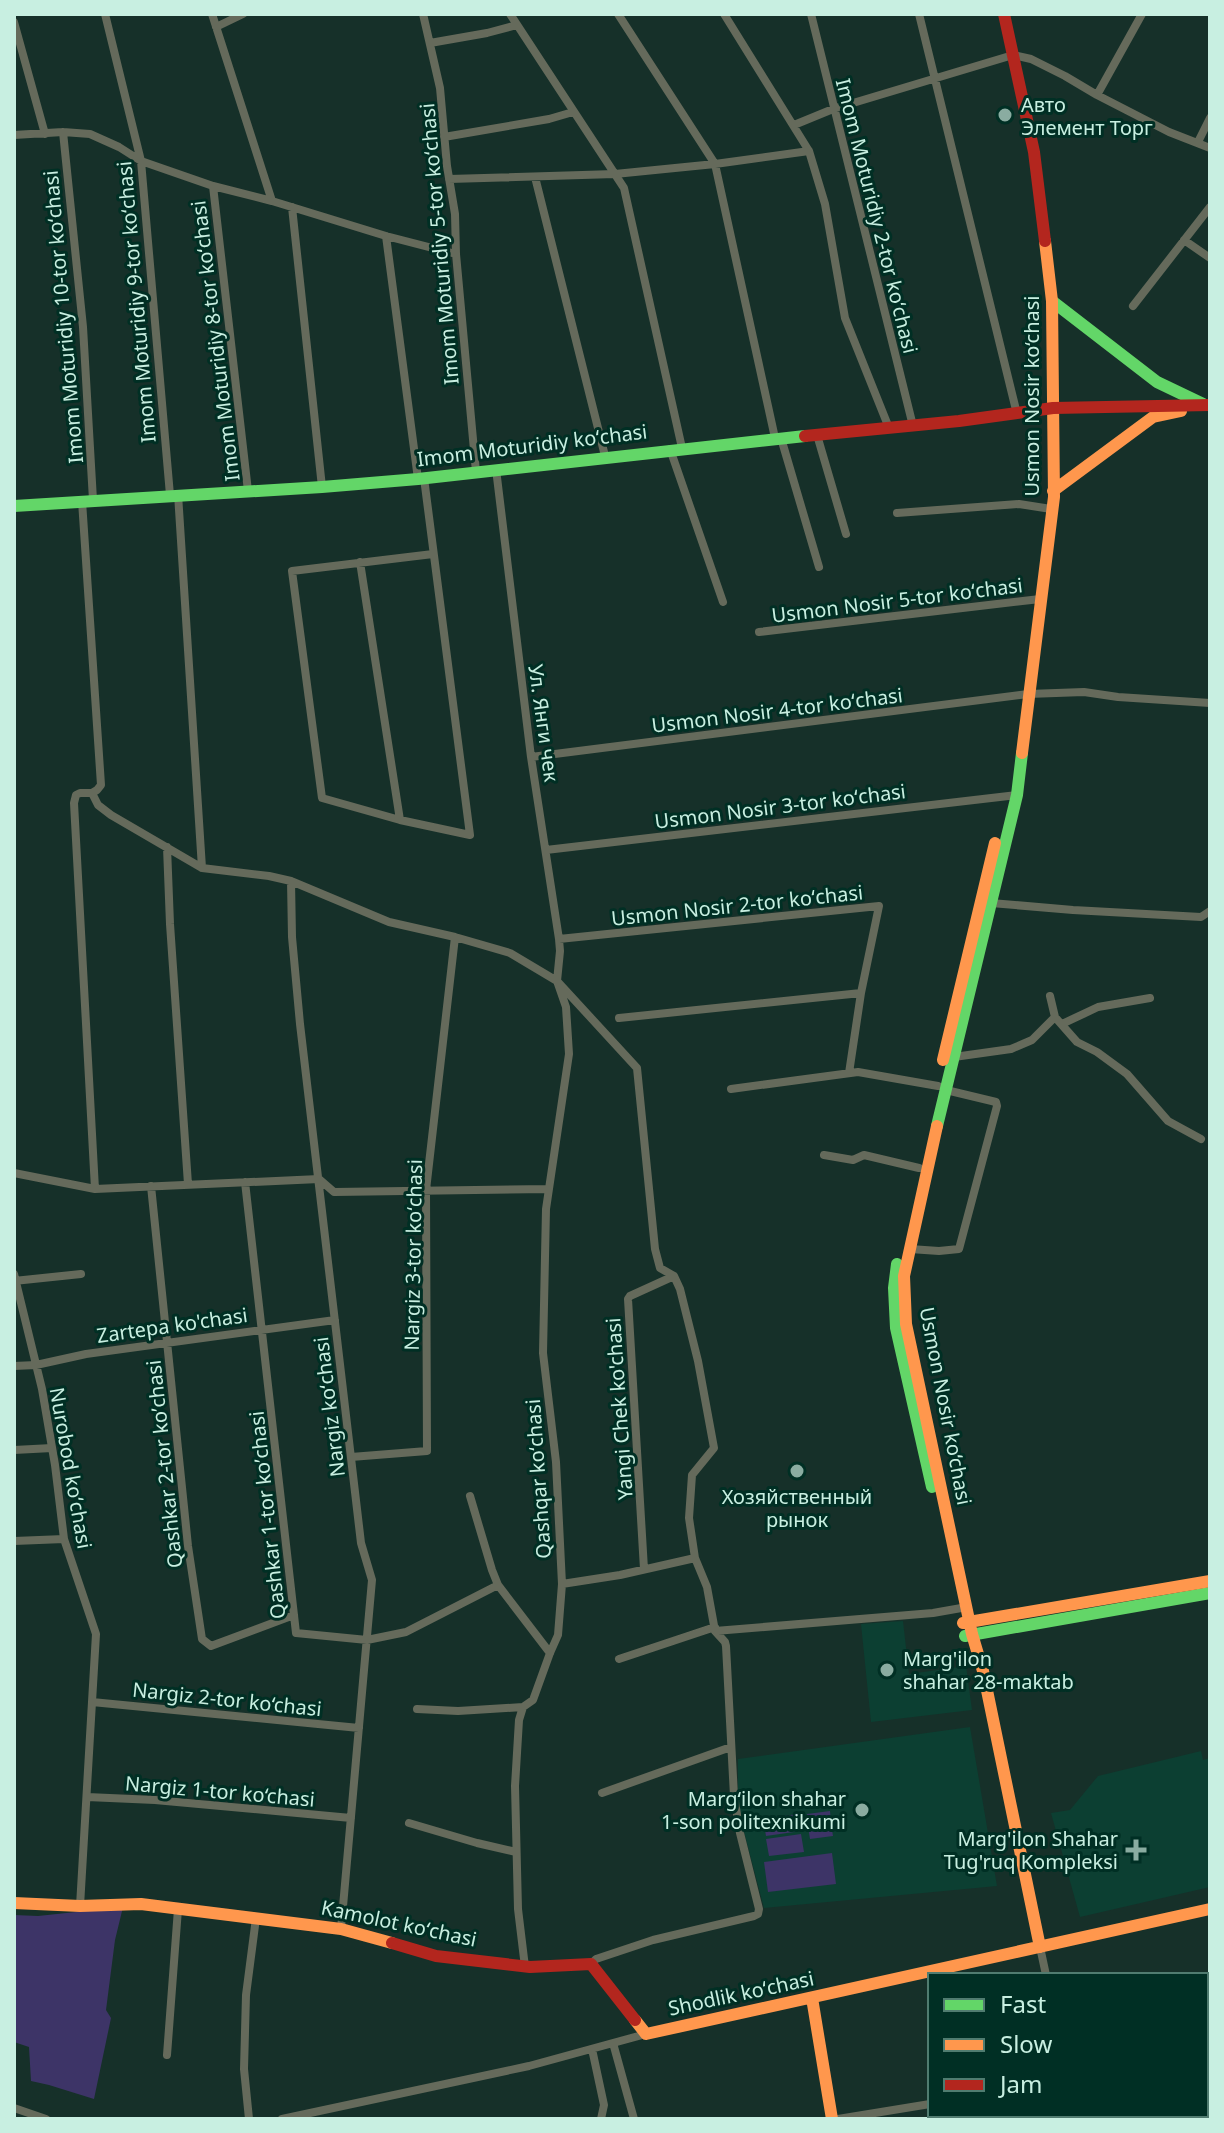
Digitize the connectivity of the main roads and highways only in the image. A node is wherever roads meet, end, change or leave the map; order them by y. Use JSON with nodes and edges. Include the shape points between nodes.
{"nodes":[{"id":1,"x":995,"y":14,"type":"edge"},
{"id":2,"x":1005,"y":18,"type":"edge"},
{"id":3,"x":1052,"y":301,"type":"junction"},
{"id":4,"x":1208,"y":405,"type":"edge"},
{"id":5,"x":1053,"y":408,"type":"junction"},
{"id":6,"x":1053,"y":491,"type":"junction"},
{"id":7,"x":14,"y":506,"type":"edge"},
{"id":8,"x":1012,"y":795,"type":"junction"},
{"id":9,"x":942,"y":1088,"type":"junction"},
{"id":10,"x":933,"y":1126,"type":"junction"},
{"id":11,"x":1210,"y":1581,"type":"edge"},
{"id":12,"x":1210,"y":1593,"type":"edge"},
{"id":13,"x":963,"y":1608,"type":"junction"},
{"id":14,"x":967,"y":1629,"type":"junction"},
{"id":15,"x":14,"y":1903,"type":"edge"},
{"id":16,"x":1210,"y":1909,"type":"edge"},
{"id":17,"x":1040,"y":1947,"type":"junction"},
{"id":18,"x":812,"y":1998,"type":"junction"},
{"id":19,"x":646,"y":2034,"type":"joint"},
{"id":20,"x":832,"y":2119,"type":"edge"}],
"edges":[{"from":1,"to":2,"type":"main road"},
{"from":2,"to":3,"type":"main road","name":"Usmon Nosir ko‘chasi","via":[[1034,152]]},
{"from":3,"to":4,"type":"main road","via":[[1157,382]]},
{"from":3,"to":5,"type":"main road","name":"Usmon Nosir ko‘chasi"},
{"from":4,"to":5,"type":"main road","name":"Imom Moturidiy koʻchasi"},
{"from":4,"to":6,"type":"main road","via":[[1153,417]]},
{"from":5,"to":6,"type":"main road","name":"Usmon Nosir ko‘chasi"},
{"from":5,"to":7,"type":"main road","name":"Imom Moturidiy koʻchasi","via":[[421,478]]},
{"from":6,"to":8,"type":"main road","name":"Usmon Nosir ko‘chasi"},
{"from":8,"to":9,"type":"main road","name":"Usmon Nosir ko‘chasi","via":[[958,992]]},
{"from":8,"to":9,"type":"main road","name":"Usmon Nosir ko‘chasi","via":[[991,903]]},
{"from":9,"to":10,"type":"main road","name":"Usmon Nosir ko‘chasi"},
{"from":10,"to":13,"type":"main road","name":"Usmon Nosir ko‘chasi","via":[[904,1276],[906,1324]]},
{"from":10,"to":13,"type":"main road","name":"Usmon Nosir ko‘chasi","via":[[896,1269],[896,1328]]},
{"from":11,"to":14,"type":"main road"},
{"from":12,"to":14,"type":"main road"},
{"from":13,"to":14,"type":"main road","name":"Usmon Nosir ko‘chasi"},
{"from":14,"to":17,"type":"main road","name":"Usmon Nosir ko‘chasi","via":[[983,1671]]},
{"from":15,"to":19,"type":"main road","name":"Kamolot koʻchasi","via":[[141,1904],[341,1929],[436,1956],[525,1967],[591,1964]]},
{"from":16,"to":17,"type":"main road","name":"Shodlik koʻchasi"},
{"from":17,"to":18,"type":"main road","name":"Shodlik koʻchasi"},
{"from":18,"to":19,"type":"main road","name":"Shodlik koʻchasi"},
{"from":18,"to":20,"type":"main road"}]}
